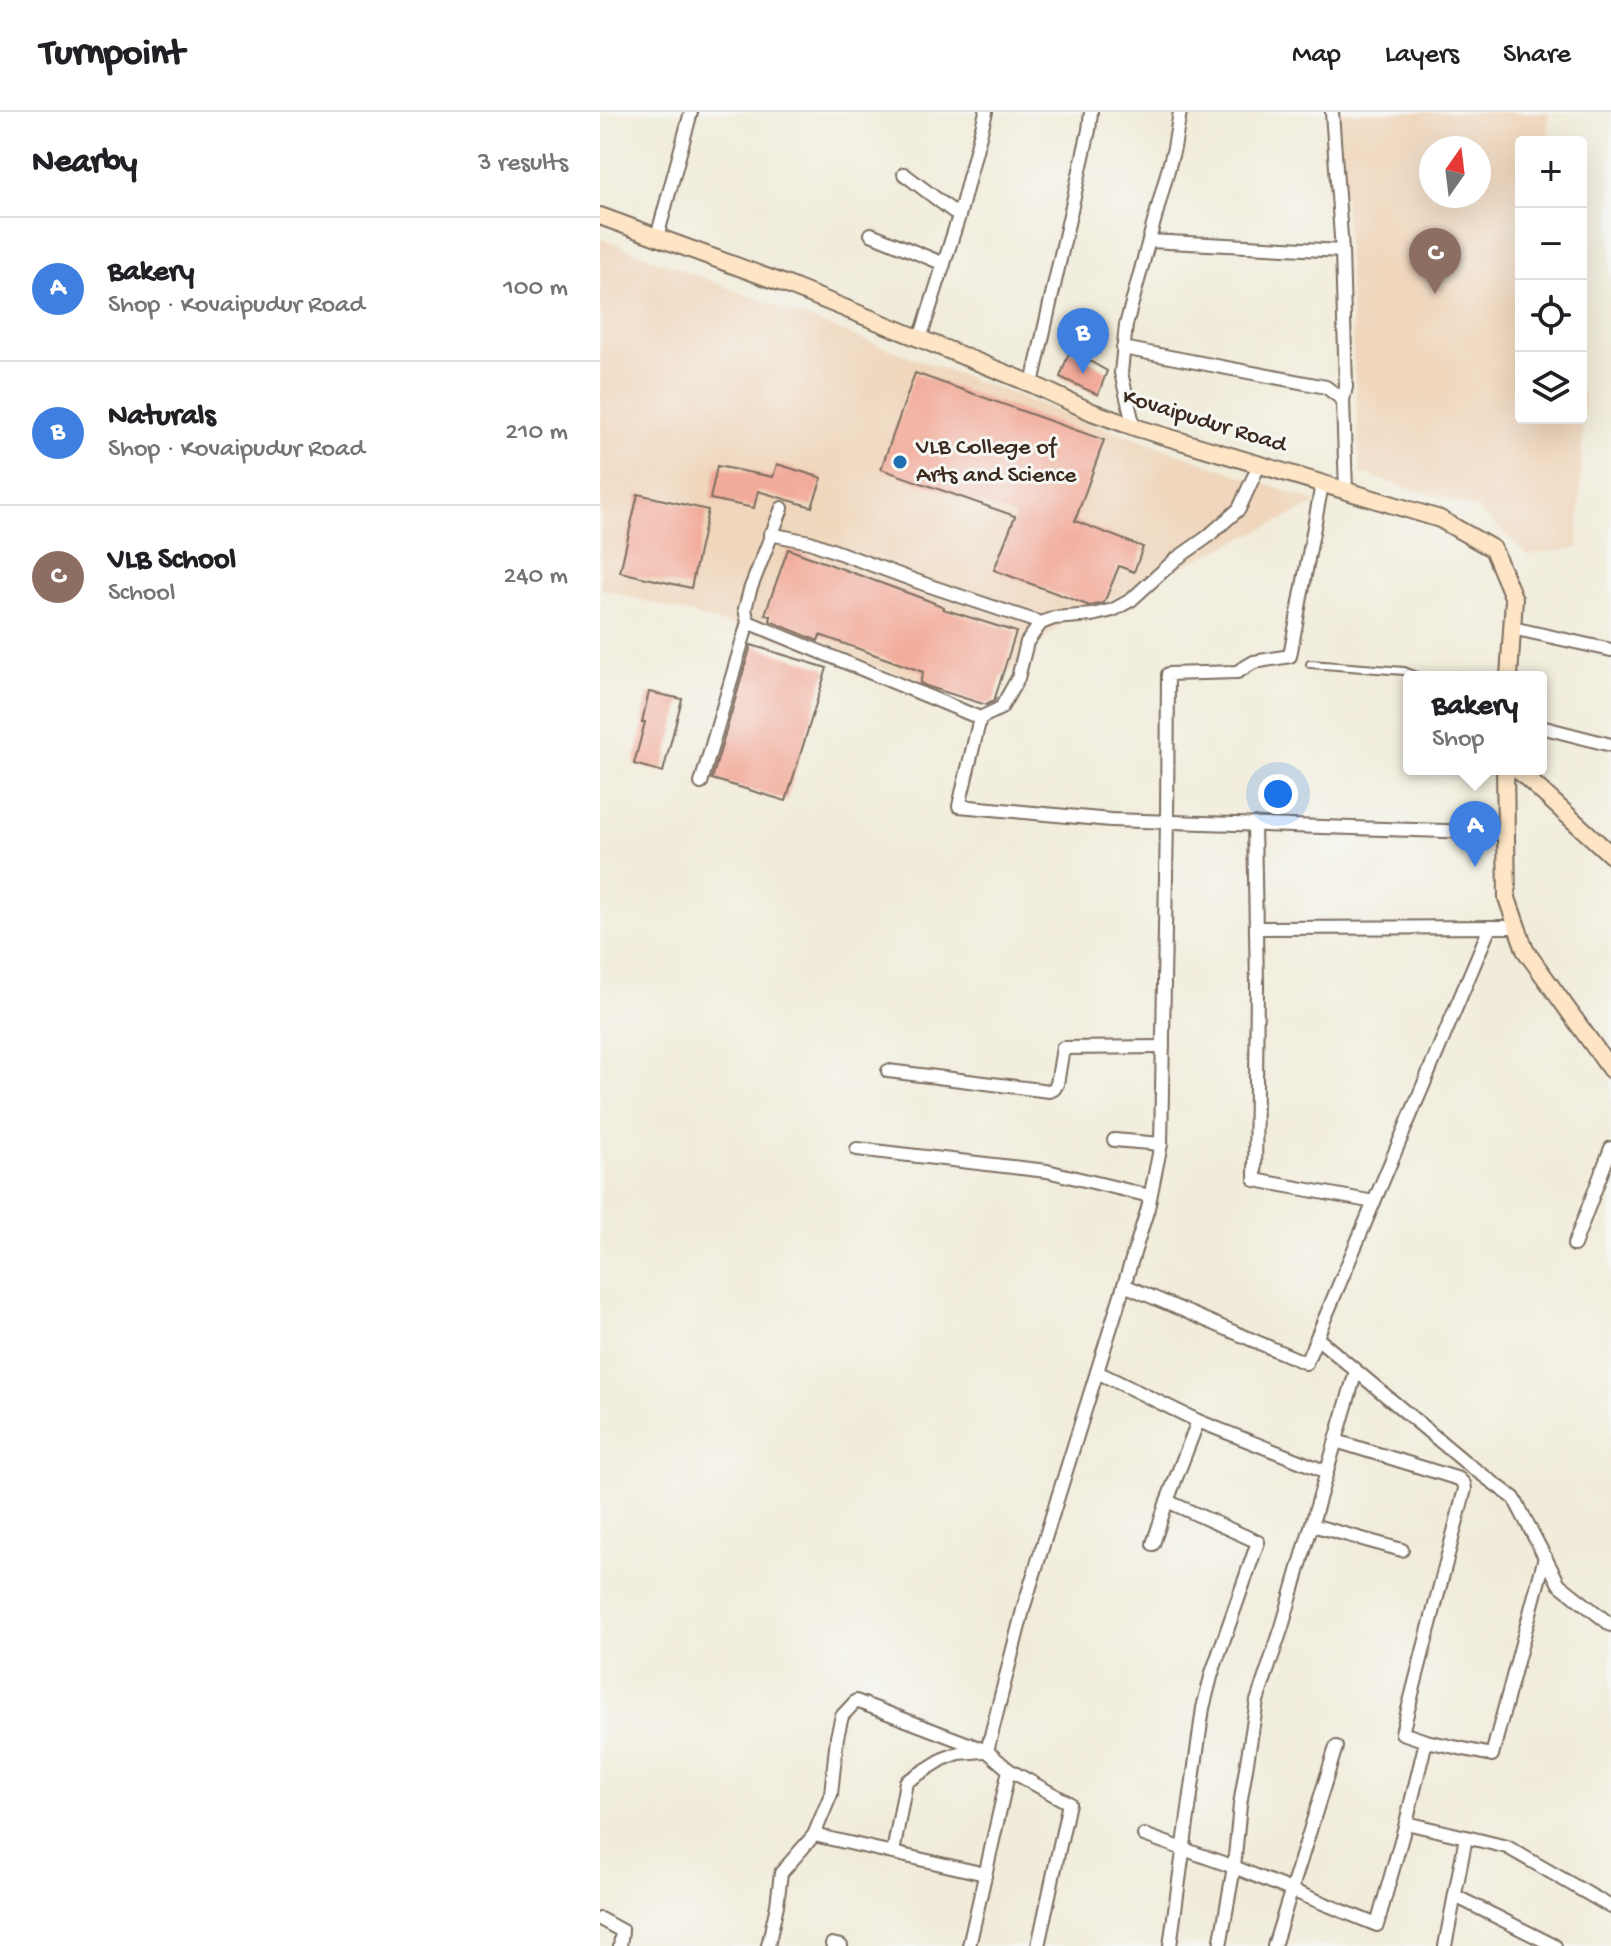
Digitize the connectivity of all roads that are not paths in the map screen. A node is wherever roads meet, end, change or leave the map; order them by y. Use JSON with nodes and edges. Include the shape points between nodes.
{"nodes":[{"id":1,"x":691,"y":112,"type":"edge"},
{"id":2,"x":986,"y":112,"type":"edge"},
{"id":3,"x":1091,"y":112,"type":"edge"},
{"id":4,"x":1180,"y":112,"type":"edge"},
{"id":5,"x":1332,"y":112,"type":"edge"},
{"id":6,"x":904,"y":174,"type":"dead end"},
{"id":7,"x":600,"y":216,"type":"edge"},
{"id":8,"x":959,"y":216,"type":"junction"},
{"id":9,"x":871,"y":234,"type":"dead end"},
{"id":10,"x":657,"y":237,"type":"junction"},
{"id":11,"x":1149,"y":241,"type":"junction"},
{"id":12,"x":1342,"y":251,"type":"junction"},
{"id":13,"x":944,"y":264,"type":"junction"},
{"id":14,"x":920,"y":339,"type":"junction"},
{"id":15,"x":1123,"y":348,"type":"junction"},
{"id":16,"x":1032,"y":384,"type":"junction"},
{"id":17,"x":1343,"y":400,"type":"junction"},
{"id":18,"x":1134,"y":427,"type":"junction"},
{"id":19,"x":1259,"y":465,"type":"junction"},
{"id":20,"x":1322,"y":484,"type":"junction"},
{"id":21,"x":1346,"y":491,"type":"junction"},
{"id":22,"x":782,"y":508,"type":"dead end"},
{"id":23,"x":770,"y":534,"type":"junction"},
{"id":24,"x":748,"y":622,"type":"junction"},
{"id":25,"x":1041,"y":623,"type":"junction"},
{"id":26,"x":1512,"y":628,"type":"junction"},
{"id":27,"x":1611,"y":650,"type":"edge"},
{"id":28,"x":1310,"y":664,"type":"dead end"},
{"id":29,"x":1404,"y":671,"type":"edge"},
{"id":30,"x":1509,"y":671,"type":"edge"},
{"id":31,"x":980,"y":718,"type":"junction"},
{"id":32,"x":1547,"y":729,"type":"edge"},
{"id":33,"x":1611,"y":745,"type":"edge"},
{"id":34,"x":1505,"y":775,"type":"edge"},
{"id":35,"x":1524,"y":775,"type":"edge"},
{"id":36,"x":701,"y":783,"type":"dead end"},
{"id":37,"x":1167,"y":821,"type":"junction"},
{"id":38,"x":1254,"y":824,"type":"junction"},
{"id":39,"x":1506,"y":833,"type":"junction"},
{"id":40,"x":1611,"y":855,"type":"edge"},
{"id":41,"x":1490,"y":927,"type":"junction"},
{"id":42,"x":1517,"y":927,"type":"junction"},
{"id":43,"x":1256,"y":928,"type":"junction"},
{"id":44,"x":1163,"y":1047,"type":"junction"},
{"id":45,"x":1611,"y":1070,"type":"edge"},
{"id":46,"x":888,"y":1071,"type":"dead end"},
{"id":47,"x":1114,"y":1140,"type":"dead end"},
{"id":48,"x":1161,"y":1144,"type":"junction"},
{"id":49,"x":1611,"y":1148,"type":"edge"},
{"id":50,"x":857,"y":1149,"type":"dead end"},
{"id":51,"x":1150,"y":1196,"type":"junction"},
{"id":52,"x":1374,"y":1202,"type":"junction"},
{"id":53,"x":1574,"y":1245,"type":"dead end"},
{"id":54,"x":1124,"y":1285,"type":"junction"},
{"id":55,"x":1317,"y":1338,"type":"junction"},
{"id":56,"x":1356,"y":1371,"type":"junction"},
{"id":57,"x":1097,"y":1372,"type":"junction"},
{"id":58,"x":1198,"y":1421,"type":"junction"},
{"id":59,"x":1336,"y":1441,"type":"junction"},
{"id":60,"x":1327,"y":1472,"type":"junction"},
{"id":61,"x":1167,"y":1501,"type":"junction"},
{"id":62,"x":1312,"y":1525,"type":"junction"},
{"id":63,"x":1153,"y":1544,"type":"dead end"},
{"id":64,"x":1402,"y":1550,"type":"dead end"},
{"id":65,"x":1545,"y":1557,"type":"junction"},
{"id":66,"x":1611,"y":1625,"type":"edge"},
{"id":67,"x":1426,"y":1741,"type":"junction"},
{"id":68,"x":1336,"y":1747,"type":"dead end"},
{"id":69,"x":987,"y":1751,"type":"junction"},
{"id":70,"x":1009,"y":1770,"type":"junction"},
{"id":71,"x":1406,"y":1823,"type":"junction"},
{"id":72,"x":814,"y":1835,"type":"junction"},
{"id":73,"x":1144,"y":1835,"type":"dead end"},
{"id":74,"x":1466,"y":1837,"type":"junction"},
{"id":75,"x":1184,"y":1849,"type":"junction"},
{"id":76,"x":893,"y":1853,"type":"junction"},
{"id":77,"x":1234,"y":1867,"type":"junction"},
{"id":78,"x":985,"y":1874,"type":"junction"},
{"id":79,"x":1290,"y":1890,"type":"junction"},
{"id":80,"x":1455,"y":1896,"type":"junction"},
{"id":81,"x":1611,"y":1907,"type":"edge"},
{"id":82,"x":600,"y":1919,"type":"edge"},
{"id":83,"x":620,"y":1946,"type":"edge"},
{"id":84,"x":768,"y":1946,"type":"edge"},
{"id":85,"x":969,"y":1946,"type":"edge"},
{"id":86,"x":1038,"y":1946,"type":"edge"},
{"id":87,"x":1170,"y":1946,"type":"edge"},
{"id":88,"x":1220,"y":1946,"type":"edge"},
{"id":89,"x":1274,"y":1946,"type":"edge"},
{"id":90,"x":1445,"y":1946,"type":"edge"},
{"id":91,"x":1555,"y":1946,"type":"edge"}],
"edges":[{"from":1,"to":10,"type":"street"},
{"from":2,"to":8,"type":"street"},
{"from":3,"to":16,"type":"street"},
{"from":4,"to":11,"type":"street"},
{"from":5,"to":12,"type":"street"},
{"from":6,"to":8,"type":"street"},
{"from":7,"to":10,"type":"main road","name":"Kovaipudur Road"},
{"from":8,"to":13,"type":"street"},
{"from":9,"to":13,"type":"street"},
{"from":10,"to":14,"type":"main road","name":"Kovaipudur Road"},
{"from":11,"to":12,"type":"street"},
{"from":11,"to":15,"type":"street"},
{"from":12,"to":17,"type":"street"},
{"from":13,"to":14,"type":"street"},
{"from":14,"to":16,"type":"main road","name":"Kovaipudur Road"},
{"from":15,"to":17,"type":"street","via":[[1326,387]]},
{"from":15,"to":18,"type":"street","via":[[1121,373]]},
{"from":16,"to":18,"type":"main road","name":"Kovaipudur Road"},
{"from":17,"to":21,"type":"street"},
{"from":18,"to":19,"type":"main road","name":"Kovaipudur Road"},
{"from":19,"to":20,"type":"main road","name":"Kovaipudur Road"},
{"from":19,"to":25,"type":"street","via":[[1239,509],[1131,600],[1113,610]]},
{"from":20,"to":21,"type":"main road","name":"Kovaipudur Road"},
{"from":20,"to":37,"type":"street","via":[[1290,656],[1254,662],[1237,672],[1168,674]]},
{"from":21,"to":26,"type":"main road","name":"Kovaipudur Road","via":[[1440,519],[1493,549],[1514,599]]},
{"from":22,"to":23,"type":"street"},
{"from":23,"to":24,"type":"street","via":[[745,609]]},
{"from":23,"to":25,"type":"street","via":[[810,542]]},
{"from":24,"to":31,"type":"street"},
{"from":24,"to":36,"type":"street"},
{"from":25,"to":31,"type":"street","via":[[1027,642],[1018,678],[1001,708]]},
{"from":26,"to":27,"type":"street"},
{"from":26,"to":30,"type":"main road","name":"Kovaipudur Road"},
{"from":28,"to":29,"type":"lane"},
{"from":31,"to":37,"type":"street","via":[[959,806]]},
{"from":32,"to":33,"type":"street"},
{"from":34,"to":39,"type":"main road"},
{"from":35,"to":40,"type":"main road"},
{"from":37,"to":38,"type":"street"},
{"from":37,"to":44,"type":"street"},
{"from":38,"to":39,"type":"street"},
{"from":38,"to":43,"type":"street"},
{"from":39,"to":42,"type":"main road","via":[[1507,898]]},
{"from":41,"to":42,"type":"street"},
{"from":41,"to":43,"type":"street"},
{"from":41,"to":52,"type":"street"},
{"from":42,"to":45,"type":"main road","via":[[1525,950]]},
{"from":43,"to":52,"type":"street","via":[[1255,1180]]},
{"from":44,"to":46,"type":"street","via":[[1063,1048],[1057,1084],[1049,1091]]},
{"from":44,"to":48,"type":"street"},
{"from":47,"to":48,"type":"street"},
{"from":48,"to":51,"type":"street"},
{"from":49,"to":53,"type":"street"},
{"from":50,"to":51,"type":"street","via":[[1047,1171]]},
{"from":51,"to":54,"type":"street"},
{"from":52,"to":55,"type":"street"},
{"from":54,"to":55,"type":"street","via":[[1306,1363]]},
{"from":54,"to":57,"type":"street"},
{"from":55,"to":56,"type":"street"},
{"from":56,"to":59,"type":"street"},
{"from":56,"to":65,"type":"street","via":[[1514,1498]]},
{"from":57,"to":58,"type":"street"},
{"from":57,"to":69,"type":"street","via":[[1024,1606]]},
{"from":58,"to":60,"type":"street"},
{"from":58,"to":61,"type":"street"},
{"from":59,"to":60,"type":"street"},
{"from":59,"to":67,"type":"street","via":[[1464,1484],[1402,1733]]},
{"from":60,"to":62,"type":"street"},
{"from":61,"to":63,"type":"street"},
{"from":61,"to":75,"type":"street","via":[[1258,1542],[1206,1696]]},
{"from":62,"to":64,"type":"street"},
{"from":62,"to":77,"type":"street","via":[[1257,1701]]},
{"from":65,"to":66,"type":"street","via":[[1559,1584]]},
{"from":65,"to":67,"type":"street","via":[[1492,1755]]},
{"from":67,"to":71,"type":"street"},
{"from":68,"to":79,"type":"street"},
{"from":69,"to":70,"type":"street"},
{"from":69,"to":72,"type":"street","via":[[856,1701],[842,1716],[831,1794]]},
{"from":69,"to":76,"type":"street","via":[[943,1759],[906,1782]]},
{"from":70,"to":78,"type":"street"},
{"from":70,"to":86,"type":"street","via":[[1069,1803]]},
{"from":71,"to":74,"type":"street"},
{"from":71,"to":79,"type":"street","via":[[1377,1925]]},
{"from":72,"to":76,"type":"street"},
{"from":72,"to":84,"type":"street","via":[[781,1873]]},
{"from":73,"to":75,"type":"street"},
{"from":74,"to":80,"type":"street"},
{"from":74,"to":81,"type":"street","via":[[1507,1847]]},
{"from":75,"to":77,"type":"street"},
{"from":75,"to":87,"type":"street"},
{"from":76,"to":78,"type":"street"},
{"from":77,"to":79,"type":"street"},
{"from":77,"to":88,"type":"street"},
{"from":78,"to":85,"type":"street"},
{"from":79,"to":89,"type":"street"},
{"from":80,"to":90,"type":"street"},
{"from":80,"to":91,"type":"street"},
{"from":82,"to":83,"type":"street","via":[[622,1931]]}]}
